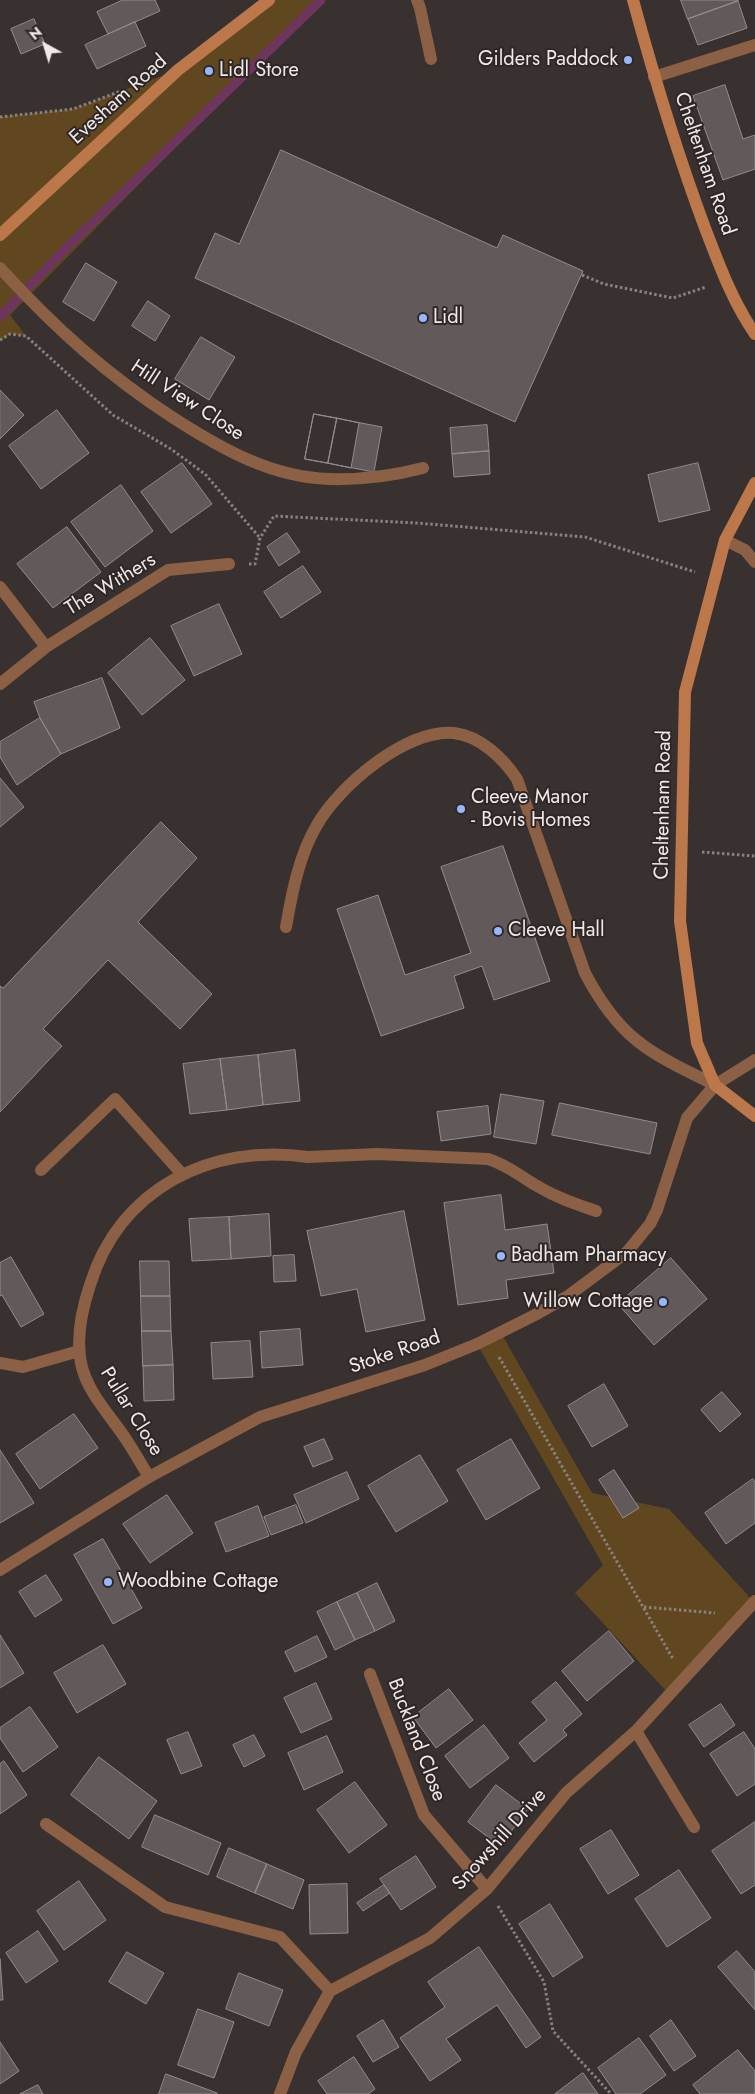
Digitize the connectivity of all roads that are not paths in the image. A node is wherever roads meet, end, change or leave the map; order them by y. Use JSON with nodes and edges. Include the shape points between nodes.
{"nodes":[{"id":1,"x":269,"y":0,"type":"edge"},
{"id":2,"x":417,"y":0,"type":"edge"},
{"id":3,"x":633,"y":0,"type":"edge"},
{"id":4,"x":755,"y":45,"type":"edge"},
{"id":5,"x":431,"y":59,"type":"dead end"},
{"id":6,"x":654,"y":77,"type":"junction"},
{"id":7,"x":0,"y":235,"type":"edge"},
{"id":8,"x":3,"y":272,"type":"edge"},
{"id":9,"x":755,"y":334,"type":"edge"},
{"id":10,"x":423,"y":468,"type":"dead end"},
{"id":11,"x":755,"y":483,"type":"edge"},
{"id":12,"x":725,"y":540,"type":"junction"},
{"id":13,"x":755,"y":562,"type":"edge"},
{"id":14,"x":228,"y":564,"type":"road end"},
{"id":15,"x":0,"y":587,"type":"edge"},
{"id":16,"x":46,"y":647,"type":"junction"},
{"id":17,"x":0,"y":684,"type":"edge"},
{"id":18,"x":286,"y":926,"type":"dead end"},
{"id":19,"x":755,"y":1060,"type":"edge"},
{"id":20,"x":715,"y":1085,"type":"junction"},
{"id":21,"x":755,"y":1116,"type":"edge"},
{"id":22,"x":41,"y":1170,"type":"dead end"},
{"id":23,"x":182,"y":1174,"type":"junction"},
{"id":24,"x":596,"y":1211,"type":"dead end"},
{"id":25,"x":79,"y":1351,"type":"junction"},
{"id":26,"x":0,"y":1363,"type":"edge"},
{"id":27,"x":150,"y":1476,"type":"junction"},
{"id":28,"x":0,"y":1570,"type":"edge"},
{"id":29,"x":755,"y":1601,"type":"edge"},
{"id":30,"x":370,"y":1674,"type":"dead end"},
{"id":31,"x":636,"y":1731,"type":"junction"},
{"id":32,"x":46,"y":1824,"type":"dead end"},
{"id":33,"x":694,"y":1827,"type":"dead end"},
{"id":34,"x":487,"y":1889,"type":"junction"},
{"id":35,"x":330,"y":1991,"type":"junction"},
{"id":36,"x":280,"y":2094,"type":"edge"}],
"edges":[{"from":1,"to":7,"type":"street","name":"Evesham Road","via":[[178,70]]},
{"from":2,"to":5,"type":"street"},
{"from":3,"to":6,"type":"street","name":"Cheltenham Road"},
{"from":4,"to":6,"type":"street"},
{"from":6,"to":9,"type":"street","name":"Cheltenham Road","via":[[725,281]]},
{"from":8,"to":10,"type":"street","name":"Hill View Close","via":[[67,338],[129,389],[238,456],[274,469],[328,479],[392,476]]},
{"from":11,"to":12,"type":"street","name":"Cheltenham Road"},
{"from":12,"to":13,"type":"street","via":[[745,550]]},
{"from":12,"to":20,"type":"street","name":"Cheltenham Road","via":[[685,692],[680,922],[697,1043]]},
{"from":14,"to":16,"type":"street","name":"The Withers","via":[[168,570]]},
{"from":15,"to":16,"type":"street"},
{"from":16,"to":17,"type":"street","name":"The Withers"},
{"from":18,"to":20,"type":"street","via":[[296,878],[309,842],[338,794],[370,767],[410,744],[454,733],[470,738],[501,759],[517,779],[583,967],[606,1008],[621,1028],[642,1046]]},
{"from":19,"to":20,"type":"street","name":"Stoke Road"},
{"from":20,"to":21,"type":"street","name":"Cheltenham Road"},
{"from":20,"to":27,"type":"street","name":"Stoke Road","via":[[687,1118],[658,1210],[640,1238],[627,1252],[568,1296],[489,1339],[425,1365],[260,1417]]},
{"from":22,"to":23,"type":"street","via":[[115,1099]]},
{"from":23,"to":24,"type":"street","name":"Pullar Close","via":[[231,1157],[256,1153],[308,1157],[377,1154],[488,1160],[504,1164],[560,1198]]},
{"from":23,"to":25,"type":"street","name":"Pullar Close","via":[[138,1207],[119,1227],[105,1249],[85,1298]]},
{"from":25,"to":26,"type":"street","via":[[23,1366]]},
{"from":25,"to":27,"type":"street","name":"Pullar Close","via":[[94,1393]]},
{"from":27,"to":28,"type":"street","name":"Stoke Road"},
{"from":29,"to":31,"type":"street","name":"Snowshill Drive"},
{"from":30,"to":34,"type":"street","name":"Buckland Close","via":[[424,1815]]},
{"from":31,"to":33,"type":"street"},
{"from":31,"to":34,"type":"street","name":"Snowshill Drive","via":[[566,1793]]},
{"from":32,"to":35,"type":"street","via":[[165,1907],[280,1937]]},
{"from":34,"to":35,"type":"street","name":"Snowshill Drive","via":[[430,1938]]},
{"from":35,"to":36,"type":"street","via":[[296,2052]]}]}
